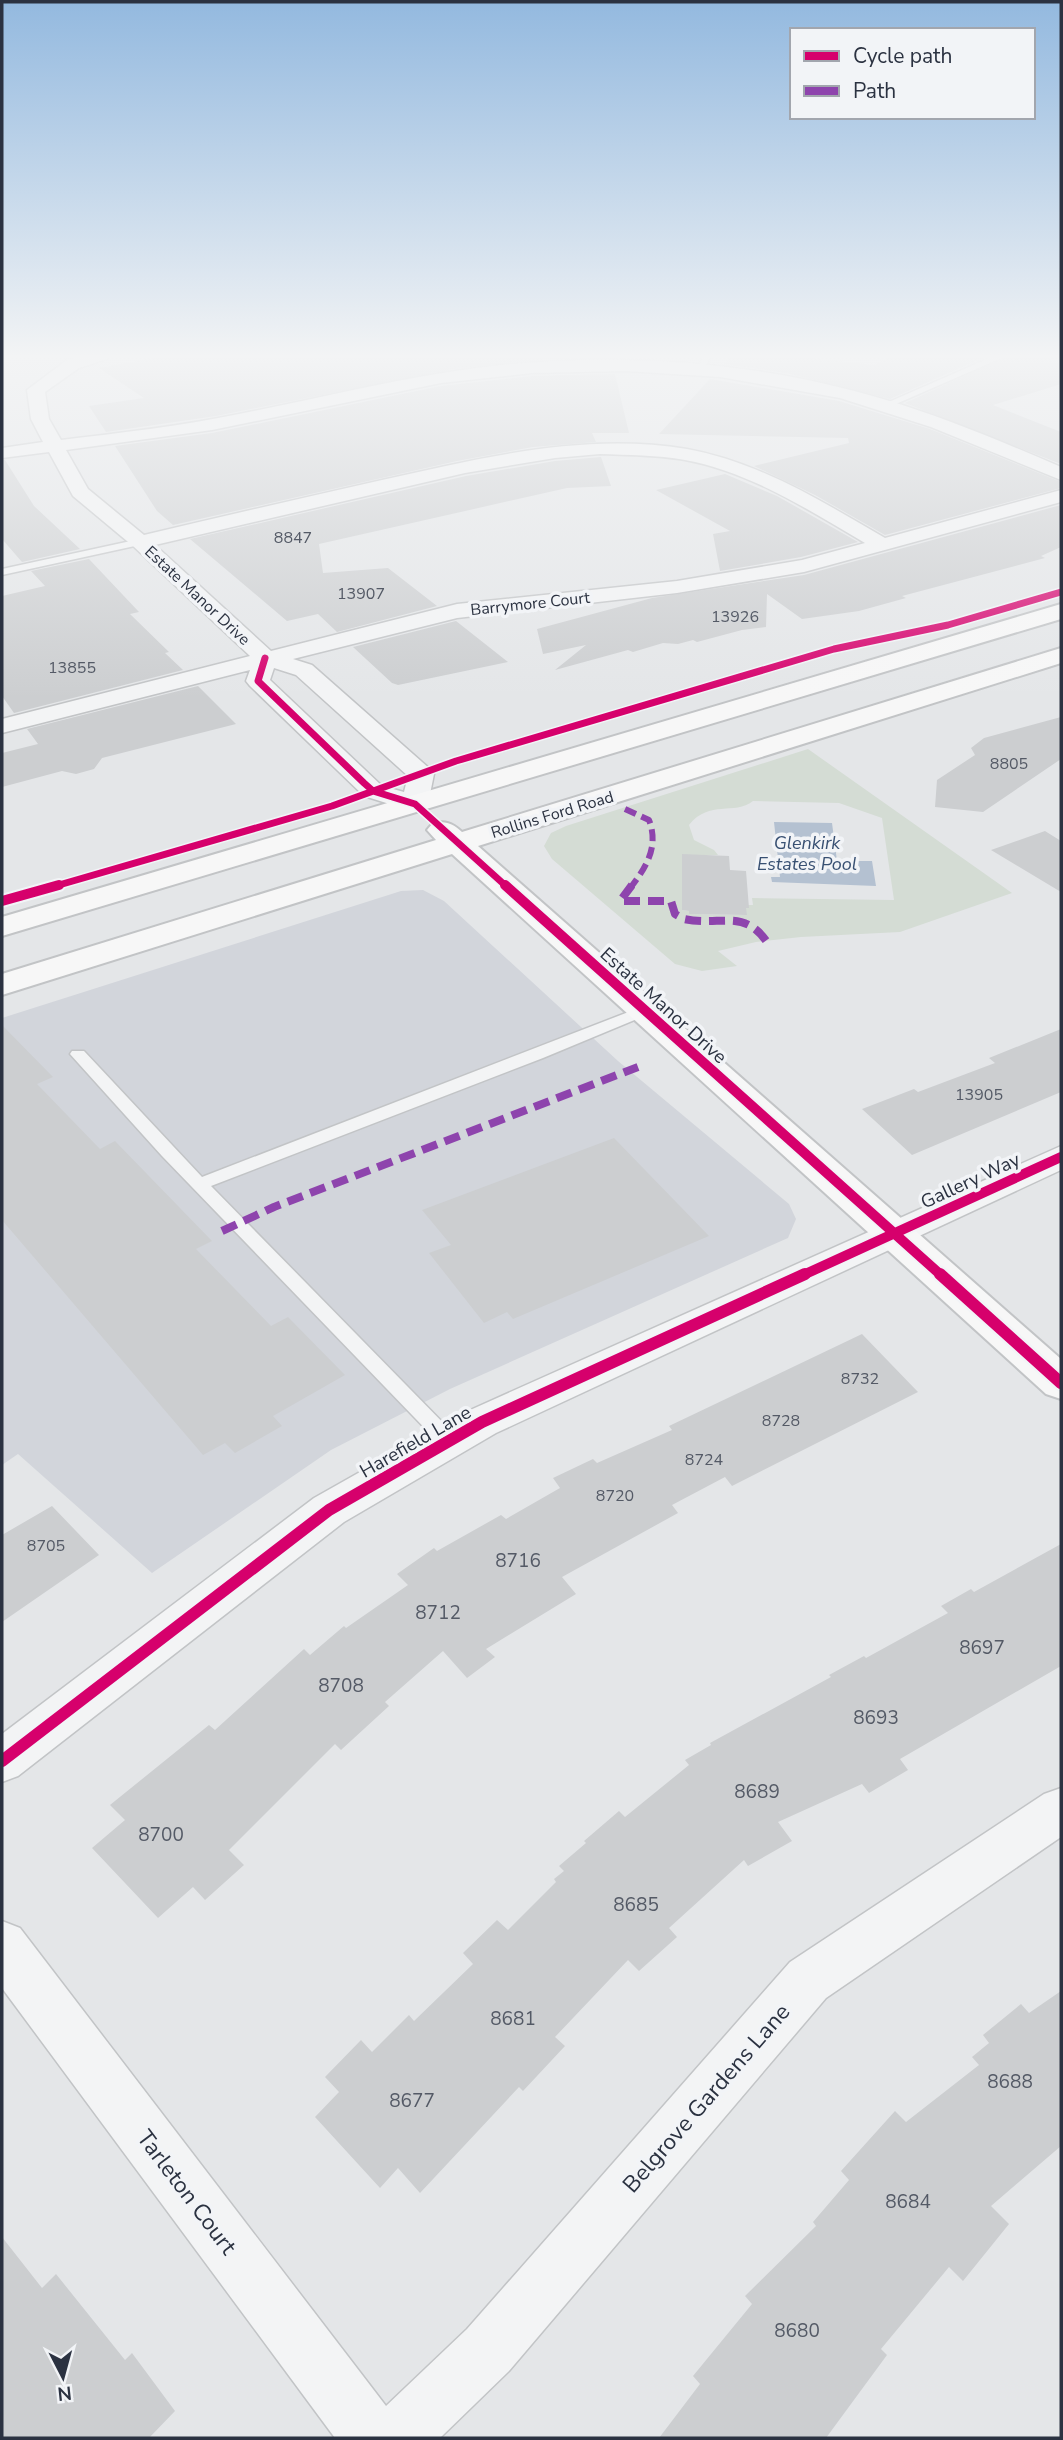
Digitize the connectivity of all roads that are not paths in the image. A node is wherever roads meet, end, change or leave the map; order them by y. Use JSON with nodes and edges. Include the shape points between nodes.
{"nodes":[{"id":1,"x":68,"y":470,"type":"edge"},
{"id":2,"x":459,"y":470,"type":"edge"},
{"id":3,"x":738,"y":470,"type":"edge"},
{"id":4,"x":1061,"y":496,"type":"edge"},
{"id":5,"x":140,"y":542,"type":"junction"},
{"id":6,"x":883,"y":545,"type":"junction"},
{"id":7,"x":2,"y":572,"type":"edge"},
{"id":8,"x":1061,"y":611,"type":"edge"},
{"id":9,"x":1061,"y":655,"type":"edge"},
{"id":10,"x":265,"y":658,"type":"junction"},
{"id":11,"x":2,"y":726,"type":"edge"},
{"id":12,"x":415,"y":804,"type":"junction"},
{"id":13,"x":457,"y":843,"type":"junction"},
{"id":14,"x":2,"y":927,"type":"edge"},
{"id":15,"x":2,"y":985,"type":"edge"},
{"id":16,"x":644,"y":1011,"type":"junction"},
{"id":17,"x":78,"y":1054,"type":"dead end"},
{"id":18,"x":1061,"y":1157,"type":"edge"},
{"id":19,"x":199,"y":1184,"type":"junction"},
{"id":20,"x":894,"y":1234,"type":"junction"},
{"id":21,"x":1061,"y":1383,"type":"edge"},
{"id":22,"x":449,"y":1441,"type":"junction"},
{"id":23,"x":2,"y":1761,"type":"edge"},
{"id":24,"x":1061,"y":1810,"type":"edge"},
{"id":25,"x":2,"y":1946,"type":"edge"},
{"id":26,"x":372,"y":2438,"type":"edge"},
{"id":27,"x":396,"y":2438,"type":"edge"}],
"edges":[{"from":1,"to":5,"type":"street","name":"Estate Manor Drive","via":[[80,492]]},
{"from":2,"to":5,"type":"street"},
{"from":3,"to":6,"type":"street"},
{"from":4,"to":6,"type":"street","name":"Barrymore Court"},
{"from":5,"to":7,"type":"lane"},
{"from":5,"to":10,"type":"street","name":"Estate Manor Drive"},
{"from":6,"to":10,"type":"street","name":"Barrymore Court","via":[[804,566],[677,587],[457,611]]},
{"from":8,"to":12,"type":"main road"},
{"from":9,"to":13,"type":"main road","name":"Rollins Ford Road"},
{"from":10,"to":11,"type":"street","name":"Barrymore Court"},
{"from":10,"to":12,"type":"street","name":"Estate Manor Drive","via":[[258,681],[373,791]]},
{"from":10,"to":12,"type":"street","name":"Estate Manor Drive","via":[[304,670],[421,774]]},
{"from":12,"to":13,"type":"main road","name":"Estate Manor Drive"},
{"from":12,"to":14,"type":"main road"},
{"from":13,"to":15,"type":"main road","name":"Rollins Ford Road"},
{"from":13,"to":16,"type":"main road","name":"Estate Manor Drive"},
{"from":16,"to":19,"type":"lane"},
{"from":16,"to":20,"type":"main road","name":"Estate Manor Drive"},
{"from":17,"to":19,"type":"lane"},
{"from":18,"to":20,"type":"street","name":"Gallery Way"},
{"from":19,"to":22,"type":"lane"},
{"from":20,"to":21,"type":"main road","name":"Estate Manor Drive"},
{"from":20,"to":22,"type":"street","name":"Harefield Lane"},
{"from":22,"to":23,"type":"street","name":"Harefield Lane","via":[[328,1510]]},
{"from":24,"to":27,"type":"street","name":"Belgrove Gardens Lane","via":[[808,1980],[488,2350]]},
{"from":25,"to":26,"type":"street","name":"Tarleton Court"}]}
